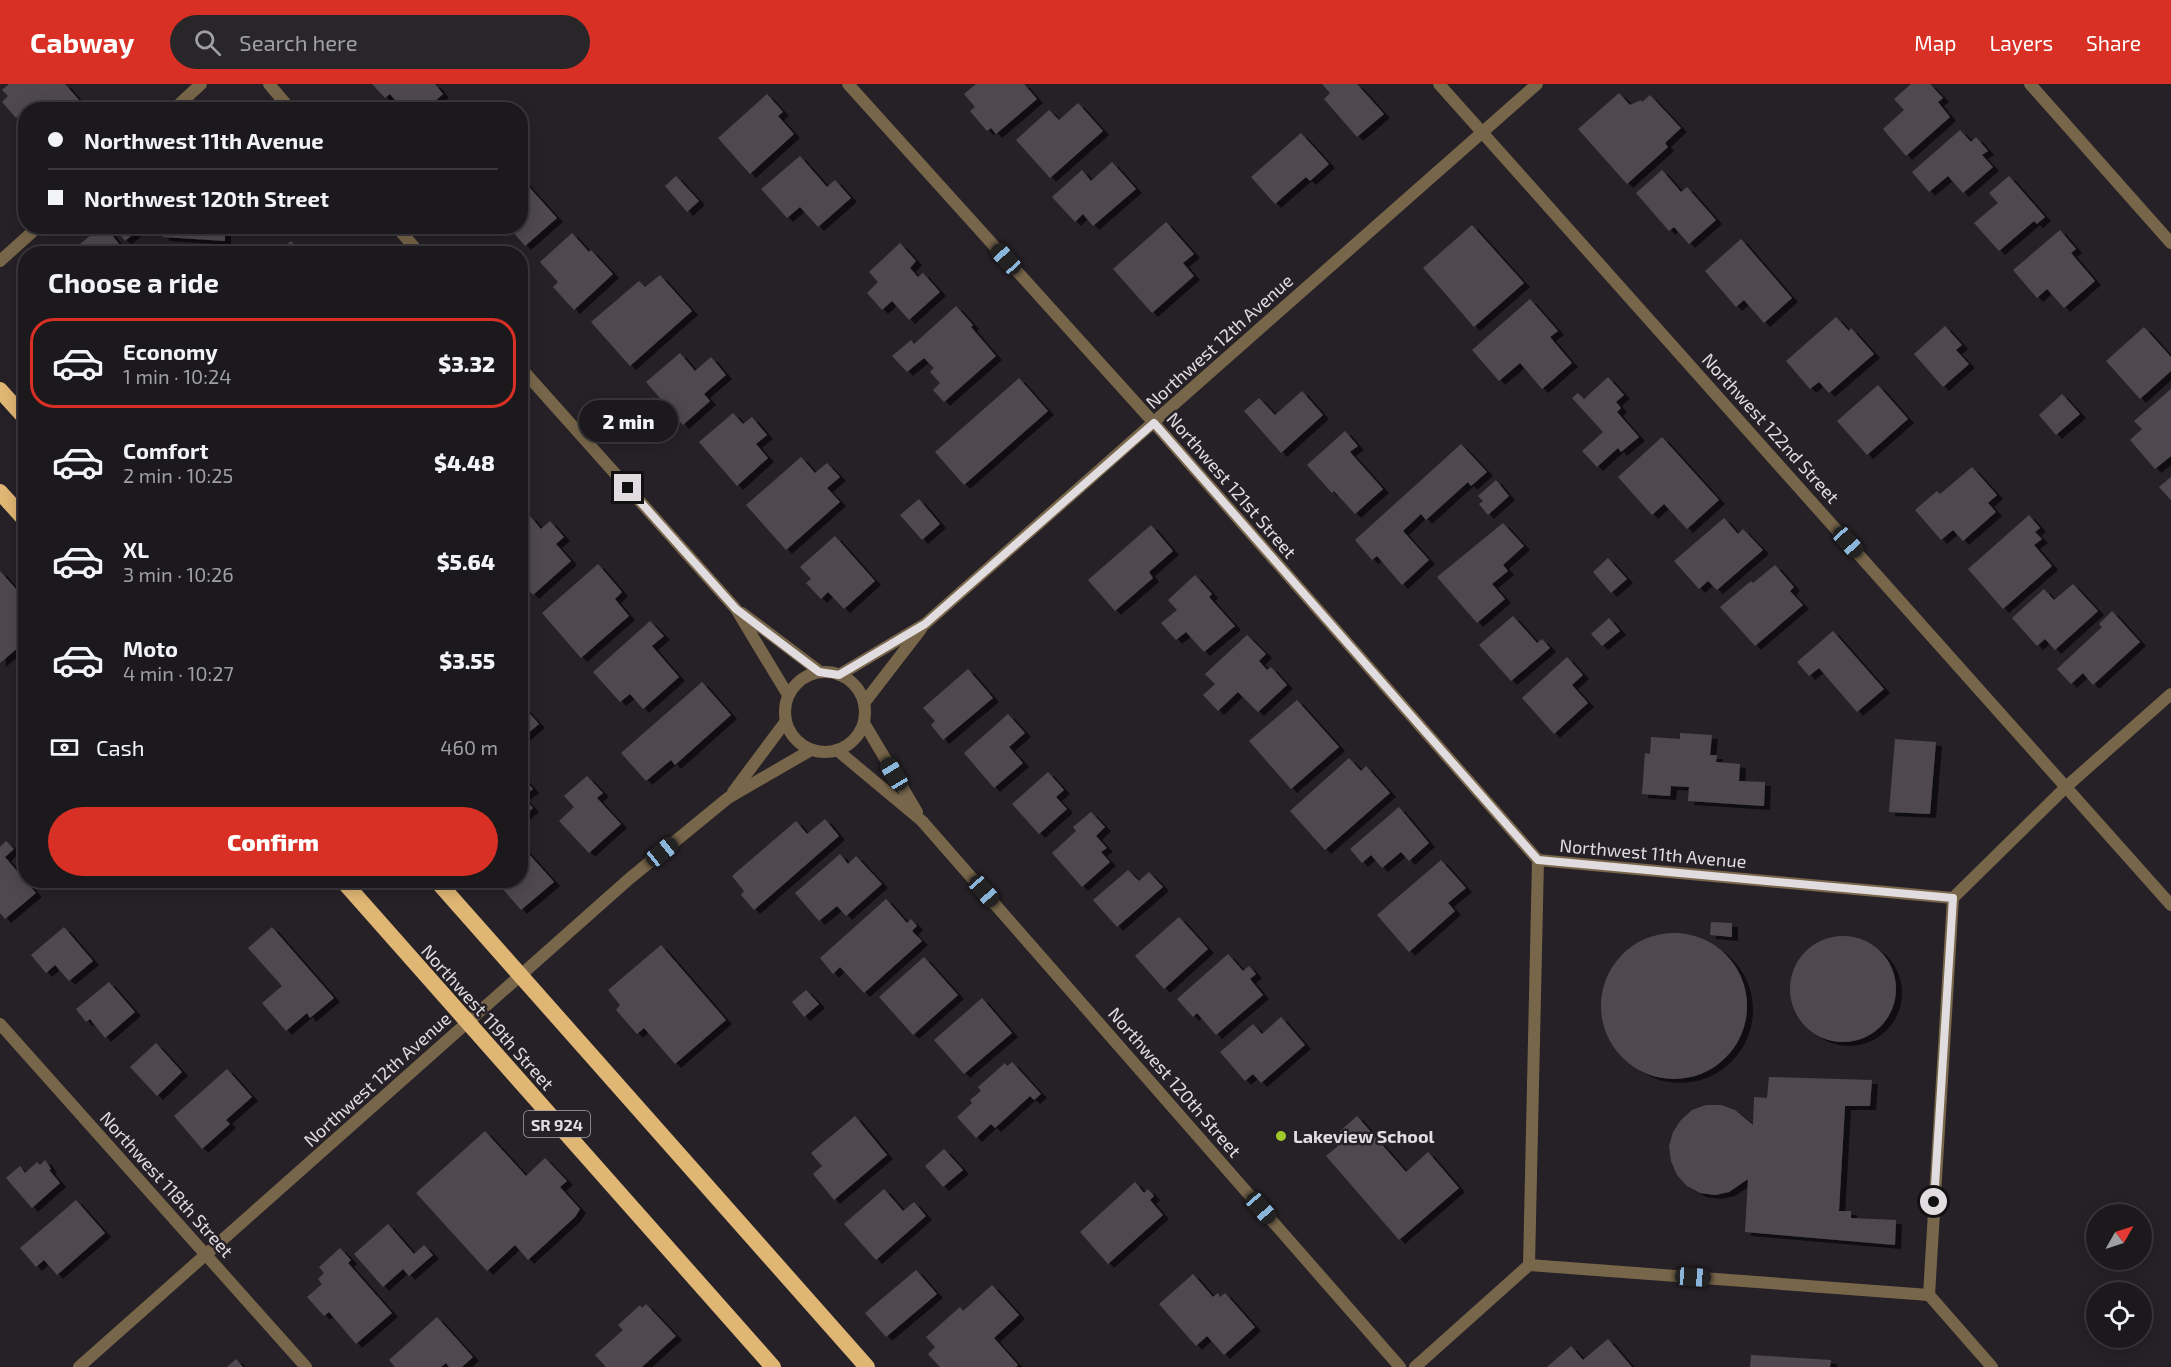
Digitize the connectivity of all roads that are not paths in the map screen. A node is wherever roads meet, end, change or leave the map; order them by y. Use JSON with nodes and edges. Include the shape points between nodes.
{"nodes":[{"id":1,"x":201,"y":84,"type":"edge"},
{"id":2,"x":269,"y":84,"type":"edge"},
{"id":3,"x":848,"y":84,"type":"edge"},
{"id":4,"x":1439,"y":84,"type":"edge"},
{"id":5,"x":1537,"y":84,"type":"edge"},
{"id":6,"x":2030,"y":84,"type":"edge"},
{"id":7,"x":182,"y":102,"type":"edge"},
{"id":8,"x":284,"y":102,"type":"edge"},
{"id":9,"x":1482,"y":132,"type":"junction"},
{"id":10,"x":30,"y":234,"type":"edge"},
{"id":11,"x":403,"y":234,"type":"edge"},
{"id":12,"x":2171,"y":243,"type":"edge"},
{"id":13,"x":413,"y":246,"type":"edge"},
{"id":14,"x":0,"y":261,"type":"edge"},
{"id":15,"x":528,"y":376,"type":"edge"},
{"id":16,"x":0,"y":390,"type":"edge"},
{"id":17,"x":18,"y":410,"type":"edge"},
{"id":18,"x":1154,"y":423,"type":"junction"},
{"id":19,"x":0,"y":492,"type":"edge"},
{"id":20,"x":18,"y":512,"type":"edge"},
{"id":21,"x":736,"y":609,"type":"junction"},
{"id":22,"x":925,"y":624,"type":"junction"},
{"id":23,"x":819,"y":672,"type":"junction"},
{"id":24,"x":839,"y":675,"type":"junction"},
{"id":25,"x":2171,"y":694,"type":"edge"},
{"id":26,"x":788,"y":695,"type":"junction"},
{"id":27,"x":864,"y":703,"type":"junction"},
{"id":28,"x":786,"y":721,"type":"junction"},
{"id":29,"x":864,"y":723,"type":"junction"},
{"id":30,"x":811,"y":750,"type":"junction"},
{"id":31,"x":837,"y":750,"type":"junction"},
{"id":32,"x":2067,"y":786,"type":"junction"},
{"id":33,"x":728,"y":798,"type":"junction"},
{"id":34,"x":922,"y":821,"type":"junction"},
{"id":35,"x":1538,"y":860,"type":"junction"},
{"id":36,"x":349,"y":888,"type":"edge"},
{"id":37,"x":443,"y":888,"type":"edge"},
{"id":38,"x":1953,"y":898,"type":"junction"},
{"id":39,"x":2171,"y":905,"type":"edge"},
{"id":40,"x":521,"y":976,"type":"junction"},
{"id":41,"x":467,"y":1023,"type":"junction"},
{"id":42,"x":0,"y":1024,"type":"edge"},
{"id":43,"x":206,"y":1255,"type":"junction"},
{"id":44,"x":1528,"y":1265,"type":"junction"},
{"id":45,"x":1929,"y":1295,"type":"junction"},
{"id":46,"x":79,"y":1367,"type":"edge"},
{"id":47,"x":306,"y":1367,"type":"edge"},
{"id":48,"x":773,"y":1367,"type":"edge"},
{"id":49,"x":867,"y":1367,"type":"edge"},
{"id":50,"x":1400,"y":1367,"type":"edge"},
{"id":51,"x":1414,"y":1367,"type":"edge"},
{"id":52,"x":1992,"y":1367,"type":"edge"}],
"edges":[{"from":1,"to":7,"type":"street"},
{"from":2,"to":8,"type":"street"},
{"from":3,"to":18,"type":"street","name":"Northwest 121st Street"},
{"from":4,"to":9,"type":"street","name":"Northwest 122nd Street"},
{"from":5,"to":9,"type":"street","name":"Northwest 12th Avenue"},
{"from":6,"to":12,"type":"street"},
{"from":9,"to":18,"type":"street","name":"Northwest 12th Avenue"},
{"from":9,"to":32,"type":"street","name":"Northwest 122nd Street"},
{"from":10,"to":14,"type":"street"},
{"from":11,"to":13,"type":"street"},
{"from":15,"to":21,"type":"street"},
{"from":16,"to":17,"type":"highway"},
{"from":18,"to":22,"type":"street","name":"Northwest 12th Avenue"},
{"from":18,"to":35,"type":"street","name":"Northwest 121st Street"},
{"from":19,"to":20,"type":"highway"},
{"from":21,"to":23,"type":"street"},
{"from":21,"to":26,"type":"street"},
{"from":22,"to":24,"type":"street","name":"Northwest 12th Avenue"},
{"from":22,"to":27,"type":"street","name":"Northwest 12th Avenue"},
{"from":23,"to":24,"type":"street"},
{"from":23,"to":26,"type":"street","via":[[806,676]]},
{"from":24,"to":27,"type":"street","via":[[856,686]]},
{"from":25,"to":32,"type":"street"},
{"from":26,"to":28,"type":"street"},
{"from":27,"to":29,"type":"street"},
{"from":28,"to":30,"type":"street","via":[[791,733]]},
{"from":28,"to":33,"type":"street","name":"Northwest 12th Avenue"},
{"from":29,"to":31,"type":"street","via":[[858,735]]},
{"from":29,"to":34,"type":"street","name":"Northwest 120th Street"},
{"from":30,"to":31,"type":"street"},
{"from":30,"to":33,"type":"street","name":"Northwest 12th Avenue"},
{"from":31,"to":34,"type":"street","name":"Northwest 120th Street"},
{"from":32,"to":38,"type":"street"},
{"from":32,"to":39,"type":"street","name":"Northwest 122nd Street"},
{"from":33,"to":40,"type":"street","name":"Northwest 12th Avenue","via":[[629,879]]},
{"from":34,"to":50,"type":"street","name":"Northwest 120th Street"},
{"from":35,"to":38,"type":"street","name":"Northwest 11th Avenue"},
{"from":35,"to":44,"type":"street","name":"Northwest 11th Avenue"},
{"from":36,"to":41,"type":"highway","name":"Northwest 119th Street","number":"SR 924"},
{"from":37,"to":40,"type":"highway"},
{"from":38,"to":45,"type":"street"},
{"from":40,"to":41,"type":"street","name":"Northwest 12th Avenue"},
{"from":40,"to":49,"type":"highway"},
{"from":41,"to":43,"type":"street","name":"Northwest 12th Avenue"},
{"from":41,"to":48,"type":"highway","name":"Northwest 119th Street","number":"SR 924"},
{"from":42,"to":43,"type":"street","name":"Northwest 118th Street"},
{"from":43,"to":46,"type":"street","name":"Northwest 12th Avenue"},
{"from":43,"to":47,"type":"street","name":"Northwest 118th Street"},
{"from":44,"to":45,"type":"street"},
{"from":44,"to":51,"type":"street"},
{"from":45,"to":52,"type":"street"}]}
